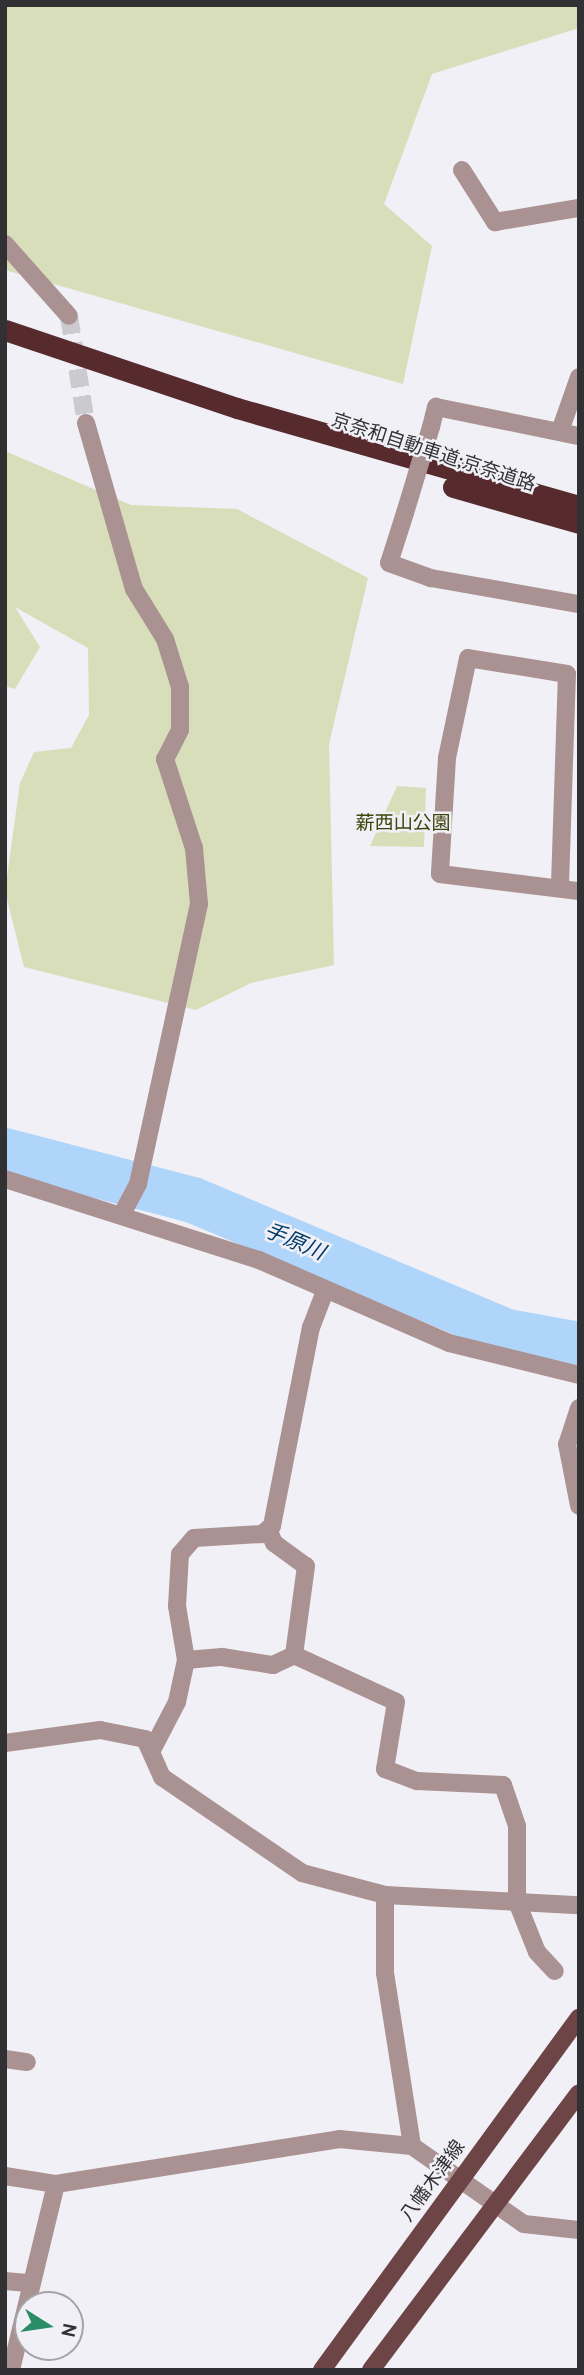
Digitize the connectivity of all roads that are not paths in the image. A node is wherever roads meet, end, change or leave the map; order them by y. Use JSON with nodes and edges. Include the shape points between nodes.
{"nodes":[{"id":1,"x":462,"y":170,"type":"dead end"},
{"id":2,"x":579,"y":208,"type":"edge"},
{"id":3,"x":5,"y":244,"type":"edge"},
{"id":4,"x":69,"y":316,"type":"tunnel mouth"},
{"id":5,"x":5,"y":330,"type":"edge"},
{"id":6,"x":579,"y":377,"type":"edge"},
{"id":7,"x":237,"y":408,"type":"junction"},
{"id":8,"x":86,"y":424,"type":"tunnel mouth"},
{"id":9,"x":560,"y":431,"type":"junction"},
{"id":10,"x":579,"y":436,"type":"edge"},
{"id":11,"x":579,"y":506,"type":"edge"},
{"id":12,"x":579,"y":523,"type":"edge"},
{"id":13,"x":579,"y":604,"type":"edge"},
{"id":14,"x":559,"y":884,"type":"junction"},
{"id":15,"x":579,"y":891,"type":"edge"},
{"id":16,"x":5,"y":1179,"type":"edge"},
{"id":17,"x":122,"y":1214,"type":"junction"},
{"id":18,"x":325,"y":1291,"type":"junction"},
{"id":19,"x":579,"y":1375,"type":"edge"},
{"id":20,"x":579,"y":1408,"type":"edge"},
{"id":21,"x":579,"y":1506,"type":"edge"},
{"id":22,"x":268,"y":1529,"type":"junction"},
{"id":23,"x":294,"y":1655,"type":"junction"},
{"id":24,"x":186,"y":1660,"type":"junction"},
{"id":25,"x":5,"y":1744,"type":"edge"},
{"id":26,"x":152,"y":1749,"type":"junction"},
{"id":27,"x":385,"y":1895,"type":"junction"},
{"id":28,"x":517,"y":1902,"type":"junction"},
{"id":29,"x":579,"y":1905,"type":"edge"},
{"id":30,"x":555,"y":1971,"type":"dead end"},
{"id":31,"x":579,"y":2018,"type":"edge"},
{"id":32,"x":5,"y":2059,"type":"edge"},
{"id":33,"x":27,"y":2062,"type":"dead end"},
{"id":34,"x":579,"y":2093,"type":"edge"},
{"id":35,"x":412,"y":2146,"type":"junction"},
{"id":36,"x":5,"y":2176,"type":"edge"},
{"id":37,"x":462,"y":2181,"type":"junction"},
{"id":38,"x":56,"y":2184,"type":"junction"},
{"id":39,"x":494,"y":2203,"type":"junction"},
{"id":40,"x":579,"y":2230,"type":"edge"},
{"id":41,"x":5,"y":2281,"type":"edge"},
{"id":42,"x":30,"y":2283,"type":"junction"},
{"id":43,"x":11,"y":2370,"type":"edge"},
{"id":44,"x":321,"y":2370,"type":"edge"},
{"id":45,"x":371,"y":2370,"type":"edge"}],
"edges":[{"from":1,"to":2,"type":"street","via":[[495,222]]},
{"from":3,"to":4,"type":"street"},
{"from":5,"to":7,"type":"highway","name":"京奈和自動車道;京奈道路"},
{"from":6,"to":9,"type":"street"},
{"from":7,"to":11,"type":"highway","name":"京奈和自動車道;京奈道路"},
{"from":7,"to":12,"type":"highway","name":"京奈和自動車道;京奈道路","via":[[354,456]]},
{"from":8,"to":17,"type":"street","via":[[134,589],[165,639],[180,687],[180,730],[165,760],[194,848],[199,904],[138,1184]]},
{"from":9,"to":10,"type":"street"},
{"from":9,"to":13,"type":"street","bridge":true,"via":[[436,407],[389,562],[431,578]]},
{"from":14,"to":14,"type":"street","via":[[440,874],[447,758],[468,658],[567,674]]},
{"from":14,"to":15,"type":"street"},
{"from":16,"to":17,"type":"street"},
{"from":17,"to":18,"type":"street"},
{"from":18,"to":19,"type":"street","via":[[449,1343]]},
{"from":18,"to":22,"type":"street","via":[[311,1327]]},
{"from":20,"to":21,"type":"street","via":[[567,1444]]},
{"from":22,"to":23,"type":"street","via":[[274,1543],[306,1566]]},
{"from":22,"to":24,"type":"street","via":[[194,1538],[180,1554],[177,1606]]},
{"from":23,"to":24,"type":"street","via":[[273,1665]]},
{"from":23,"to":28,"type":"street","via":[[396,1702],[385,1769],[417,1781],[503,1785],[517,1826]]},
{"from":24,"to":26,"type":"street","via":[[177,1702]]},
{"from":25,"to":26,"type":"street","via":[[100,1730],[135,1736]]},
{"from":26,"to":27,"type":"street","via":[[162,1777],[281,1864]]},
{"from":27,"to":28,"type":"street"},
{"from":27,"to":35,"type":"street","via":[[384,1973]]},
{"from":28,"to":29,"type":"street"},
{"from":28,"to":30,"type":"street","via":[[537,1952]]},
{"from":31,"to":37,"type":"main road","name":"八幡木津線"},
{"from":32,"to":33,"type":"street"},
{"from":34,"to":39,"type":"main road"},
{"from":35,"to":37,"type":"street"},
{"from":35,"to":38,"type":"street","via":[[296,2141]]},
{"from":36,"to":38,"type":"street"},
{"from":37,"to":39,"type":"street"},
{"from":37,"to":44,"type":"main road","name":"八幡木津線"},
{"from":38,"to":42,"type":"street"},
{"from":39,"to":40,"type":"street","via":[[524,2224]]},
{"from":39,"to":45,"type":"main road"},
{"from":41,"to":42,"type":"street"},
{"from":42,"to":43,"type":"street"}]}
